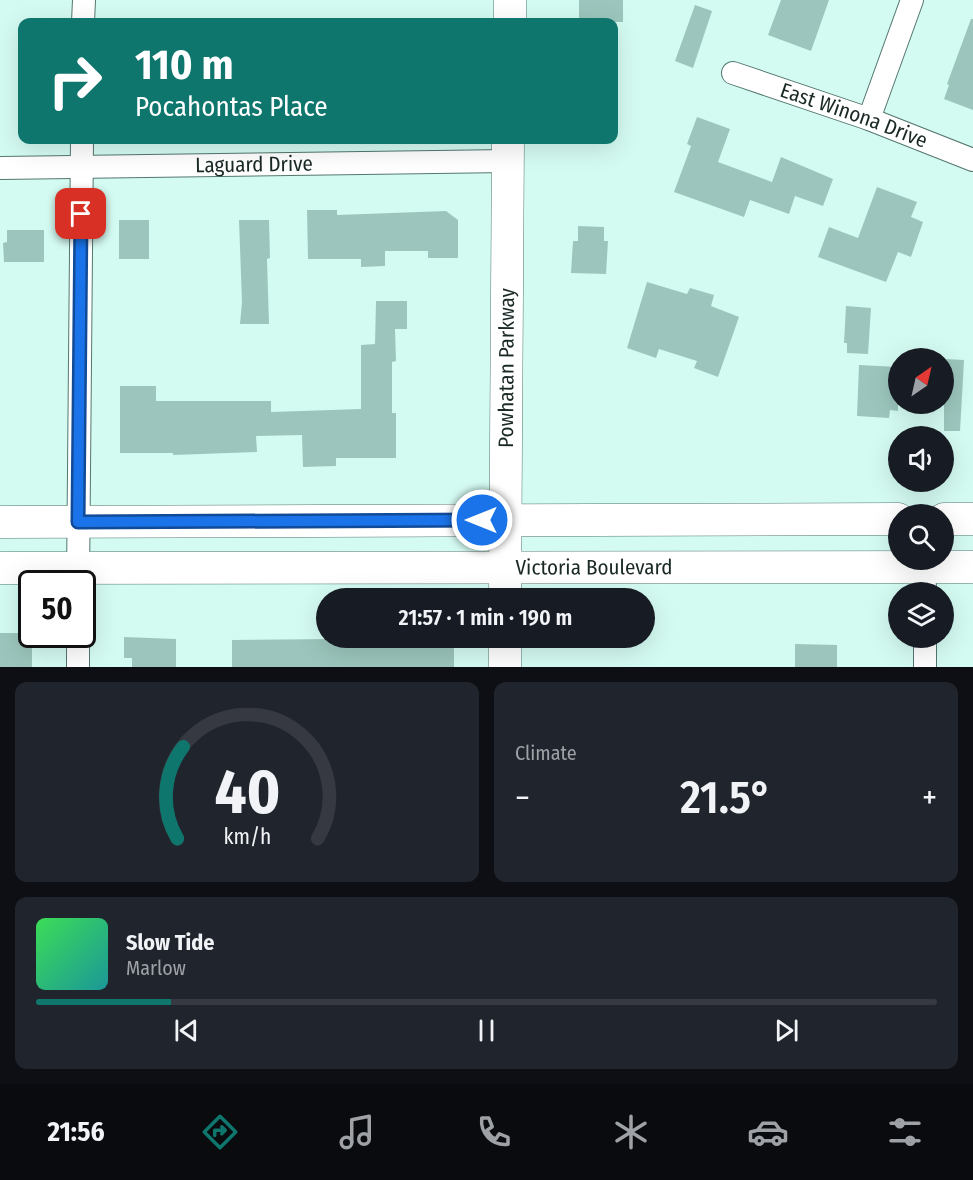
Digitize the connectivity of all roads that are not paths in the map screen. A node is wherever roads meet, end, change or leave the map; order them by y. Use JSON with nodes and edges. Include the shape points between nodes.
{"nodes":[{"id":1,"x":84,"y":0,"type":"edge"},
{"id":2,"x":510,"y":0,"type":"edge"},
{"id":3,"x":912,"y":0,"type":"edge"},
{"id":4,"x":83,"y":18,"type":"edge"},
{"id":5,"x":510,"y":18,"type":"edge"},
{"id":6,"x":734,"y":73,"type":"dead end"},
{"id":7,"x":869,"y":119,"type":"junction"},
{"id":8,"x":82,"y":144,"type":"edge"},
{"id":9,"x":508,"y":150,"type":"edge"},
{"id":10,"x":973,"y":160,"type":"edge"},
{"id":11,"x":82,"y":166,"type":"junction"},
{"id":12,"x":0,"y":168,"type":"edge"},
{"id":13,"x":888,"y":519,"type":"edge"},
{"id":14,"x":954,"y":519,"type":"edge"},
{"id":15,"x":973,"y":519,"type":"edge"},
{"id":16,"x":505,"y":520,"type":"junction"},
{"id":17,"x":0,"y":522,"type":"edge"},
{"id":18,"x":78,"y":522,"type":"junction"},
{"id":19,"x":506,"y":567,"type":"junction"},
{"id":20,"x":973,"y":567,"type":"edge"},
{"id":21,"x":0,"y":568,"type":"edge"},
{"id":22,"x":20,"y":570,"type":"edge"},
{"id":23,"x":78,"y":570,"type":"edge"},
{"id":24,"x":924,"y":573,"type":"edge"},
{"id":25,"x":96,"y":576,"type":"edge"},
{"id":26,"x":506,"y":588,"type":"edge"},
{"id":27,"x":78,"y":648,"type":"edge"},
{"id":28,"x":505,"y":648,"type":"edge"},
{"id":29,"x":925,"y":648,"type":"edge"},
{"id":30,"x":78,"y":667,"type":"edge"},
{"id":31,"x":505,"y":667,"type":"edge"},
{"id":32,"x":925,"y":667,"type":"edge"}],
"edges":[{"from":1,"to":4,"type":"street"},
{"from":2,"to":5,"type":"main road"},
{"from":3,"to":7,"type":"street"},
{"from":6,"to":7,"type":"street","name":"East Winona Drive"},
{"from":7,"to":10,"type":"street","name":"East Winona Drive"},
{"from":8,"to":11,"type":"street"},
{"from":9,"to":11,"type":"street","name":"Laguard Drive"},
{"from":9,"to":16,"type":"main road","name":"Powhatan Parkway"},
{"from":11,"to":12,"type":"street","name":"Laguard Drive"},
{"from":11,"to":18,"type":"street"},
{"from":13,"to":16,"type":"main road"},
{"from":14,"to":15,"type":"main road"},
{"from":16,"to":18,"type":"main road"},
{"from":16,"to":19,"type":"main road","name":"Powhatan Parkway"},
{"from":17,"to":18,"type":"main road"},
{"from":18,"to":23,"type":"street"},
{"from":19,"to":24,"type":"main road","name":"Victoria Boulevard"},
{"from":19,"to":25,"type":"main road","name":"Victoria Boulevard"},
{"from":19,"to":26,"type":"main road","name":"Powhatan Parkway"},
{"from":20,"to":24,"type":"main road","name":"Victoria Boulevard"},
{"from":21,"to":22,"type":"main road","name":"Victoria Boulevard"},
{"from":27,"to":30,"type":"street"},
{"from":28,"to":31,"type":"main road"},
{"from":29,"to":32,"type":"street"}]}
